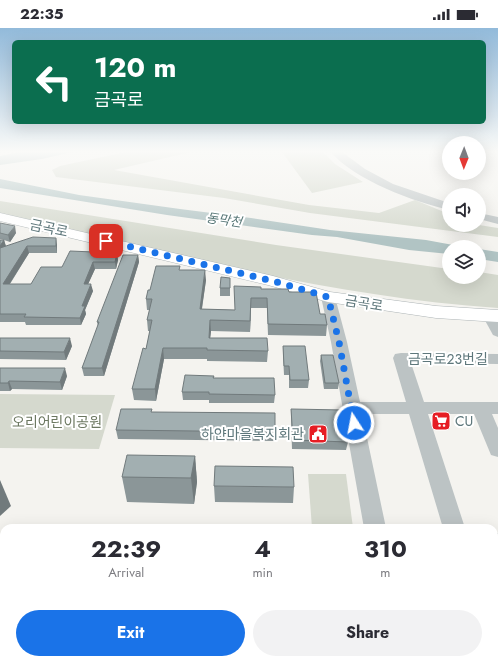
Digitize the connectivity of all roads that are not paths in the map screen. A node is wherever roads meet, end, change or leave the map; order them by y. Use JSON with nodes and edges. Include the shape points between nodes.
{"nodes":[{"id":1,"x":380,"y":182,"type":"edge"},
{"id":2,"x":442,"y":205,"type":"edge"},
{"id":3,"x":0,"y":217,"type":"edge"},
{"id":4,"x":486,"y":218,"type":"edge"},
{"id":5,"x":498,"y":221,"type":"edge"},
{"id":6,"x":328,"y":297,"type":"junction"},
{"id":7,"x":493,"y":316,"type":"edge"},
{"id":8,"x":498,"y":332,"type":"edge"},
{"id":9,"x":498,"y":359,"type":"edge"},
{"id":10,"x":352,"y":408,"type":"junction"},
{"id":11,"x":417,"y":408,"type":"junction"},
{"id":12,"x":489,"y":408,"type":"edge"},
{"id":13,"x":498,"y":450,"type":"edge"},
{"id":14,"x":374,"y":524,"type":"edge"},
{"id":15,"x":453,"y":524,"type":"edge"}],
"edges":[{"from":1,"to":2,"type":"street"},
{"from":3,"to":6,"type":"main road","name":"금곡로","via":[[273,281]]},
{"from":4,"to":5,"type":"street"},
{"from":6,"to":7,"type":"main road","name":"금곡로","via":[[414,309]]},
{"from":6,"to":10,"type":"street"},
{"from":7,"to":8,"type":"street"},
{"from":9,"to":11,"type":"street","name":"금곡로23번길","via":[[401,358]]},
{"from":10,"to":11,"type":"street"},
{"from":10,"to":14,"type":"street"},
{"from":11,"to":12,"type":"street"},
{"from":11,"to":15,"type":"street","name":"금곡로23번길"},
{"from":12,"to":13,"type":"street"}]}
